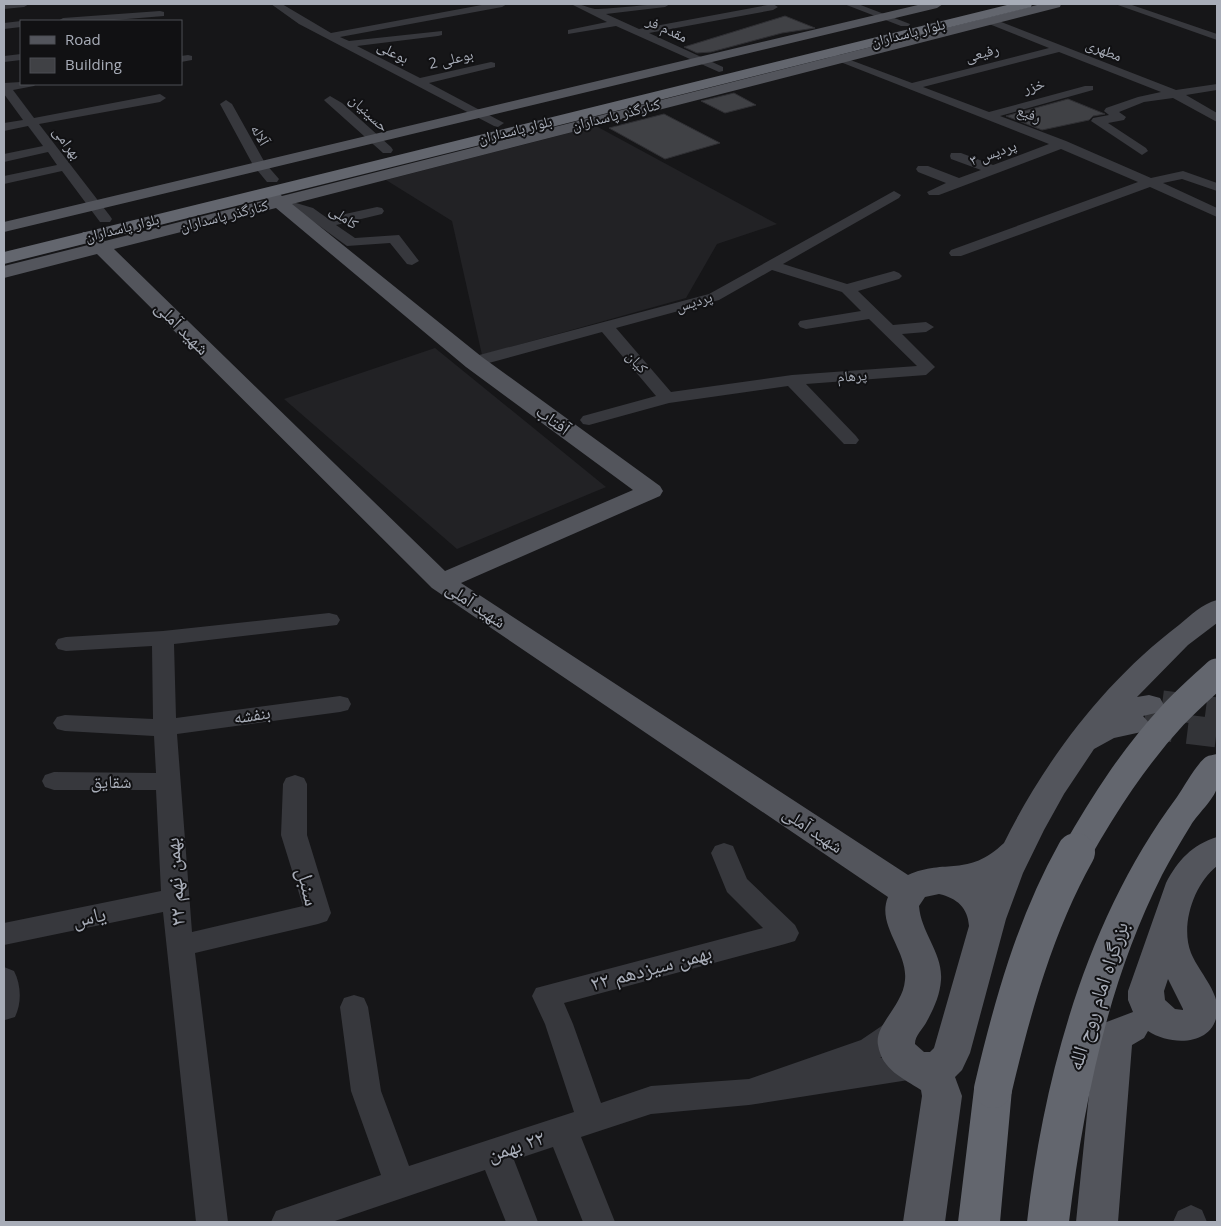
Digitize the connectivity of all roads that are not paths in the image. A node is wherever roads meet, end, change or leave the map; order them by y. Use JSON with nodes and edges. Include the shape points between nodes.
{"nodes":[{"id":1,"x":24,"y":4,"type":"edge"},
{"id":2,"x":277,"y":4,"type":"edge"},
{"id":3,"x":282,"y":4,"type":"edge"},
{"id":4,"x":502,"y":4,"type":"edge"},
{"id":5,"x":576,"y":4,"type":"edge"},
{"id":6,"x":665,"y":4,"type":"edge"},
{"id":7,"x":849,"y":4,"type":"edge"},
{"id":8,"x":937,"y":4,"type":"edge"},
{"id":9,"x":1026,"y":4,"type":"edge"},
{"id":10,"x":1055,"y":4,"type":"edge"},
{"id":11,"x":1120,"y":4,"type":"edge"},
{"id":12,"x":4,"y":6,"type":"edge"},
{"id":13,"x":773,"y":7,"type":"dead end"},
{"id":14,"x":401,"y":9,"type":"dead end"},
{"id":15,"x":594,"y":12,"type":"junction"},
{"id":16,"x":160,"y":13,"type":"edge"},
{"id":17,"x":986,"y":13,"type":"edge"},
{"id":18,"x":884,"y":16,"type":"junction"},
{"id":19,"x":68,"y":20,"type":"edge"},
{"id":20,"x":412,"y":20,"type":"junction"},
{"id":21,"x":617,"y":23,"type":"junction"},
{"id":22,"x":1210,"y":23,"type":"dead end"},
{"id":23,"x":20,"y":24,"type":"edge"},
{"id":24,"x":905,"y":24,"type":"junction"},
{"id":25,"x":4,"y":26,"type":"edge"},
{"id":26,"x":1187,"y":27,"type":"junction"},
{"id":27,"x":572,"y":32,"type":"dead end"},
{"id":28,"x":638,"y":32,"type":"junction"},
{"id":29,"x":438,"y":33,"type":"dead end"},
{"id":30,"x":1164,"y":33,"type":"dead end"},
{"id":31,"x":330,"y":36,"type":"junction"},
{"id":32,"x":1217,"y":37,"type":"edge"},
{"id":33,"x":345,"y":44,"type":"junction"},
{"id":34,"x":1061,"y":48,"type":"junction"},
{"id":35,"x":20,"y":57,"type":"edge"},
{"id":36,"x":832,"y":57,"type":"junction"},
{"id":37,"x":4,"y":59,"type":"edge"},
{"id":38,"x":701,"y":61,"type":"junction"},
{"id":39,"x":491,"y":65,"type":"dead end"},
{"id":40,"x":718,"y":69,"type":"junction"},
{"id":41,"x":418,"y":82,"type":"junction"},
{"id":42,"x":26,"y":85,"type":"edge"},
{"id":43,"x":912,"y":87,"type":"junction"},
{"id":44,"x":1217,"y":87,"type":"edge"},
{"id":45,"x":1089,"y":88,"type":"dead end"},
{"id":46,"x":5,"y":90,"type":"edge"},
{"id":47,"x":1173,"y":93,"type":"junction"},
{"id":48,"x":160,"y":98,"type":"dead end"},
{"id":49,"x":330,"y":100,"type":"dead end"},
{"id":50,"x":226,"y":104,"type":"dead end"},
{"id":51,"x":22,"y":110,"type":"junction"},
{"id":52,"x":4,"y":113,"type":"edge"},
{"id":53,"x":479,"y":113,"type":"junction"},
{"id":54,"x":988,"y":116,"type":"junction"},
{"id":55,"x":1217,"y":118,"type":"edge"},
{"id":56,"x":31,"y":121,"type":"junction"},
{"id":57,"x":498,"y":123,"type":"junction"},
{"id":58,"x":4,"y":127,"type":"edge"},
{"id":59,"x":371,"y":139,"type":"junction"},
{"id":60,"x":1062,"y":144,"type":"junction"},
{"id":61,"x":50,"y":148,"type":"junction"},
{"id":62,"x":387,"y":150,"type":"junction"},
{"id":63,"x":1142,"y":151,"type":"dead end"},
{"id":64,"x":956,"y":156,"type":"dead end"},
{"id":65,"x":4,"y":158,"type":"edge"},
{"id":66,"x":259,"y":165,"type":"junction"},
{"id":67,"x":64,"y":167,"type":"junction"},
{"id":68,"x":923,"y":170,"type":"dead end"},
{"id":69,"x":994,"y":170,"type":"junction"},
{"id":70,"x":4,"y":180,"type":"edge"},
{"id":71,"x":1153,"y":182,"type":"junction"},
{"id":72,"x":959,"y":183,"type":"junction"},
{"id":73,"x":1217,"y":188,"type":"edge"},
{"id":74,"x":272,"y":191,"type":"junction"},
{"id":75,"x":934,"y":192,"type":"dead end"},
{"id":76,"x":894,"y":195,"type":"dead end"},
{"id":77,"x":95,"y":206,"type":"junction"},
{"id":78,"x":377,"y":211,"type":"dead end"},
{"id":79,"x":1217,"y":213,"type":"edge"},
{"id":80,"x":105,"y":219,"type":"junction"},
{"id":81,"x":324,"y":223,"type":"junction"},
{"id":82,"x":4,"y":227,"type":"edge"},
{"id":83,"x":96,"y":242,"type":"junction"},
{"id":84,"x":4,"y":244,"type":"edge"},
{"id":85,"x":956,"y":253,"type":"dead end"},
{"id":86,"x":4,"y":258,"type":"edge"},
{"id":87,"x":412,"y":261,"type":"dead end"},
{"id":88,"x":772,"y":265,"type":"junction"},
{"id":89,"x":4,"y":272,"type":"edge"},
{"id":90,"x":894,"y":276,"type":"dead end"},
{"id":91,"x":848,"y":289,"type":"junction"},
{"id":92,"x":873,"y":314,"type":"junction"},
{"id":93,"x":806,"y":324,"type":"dead end"},
{"id":94,"x":606,"y":326,"type":"junction"},
{"id":95,"x":926,"y":327,"type":"dead end"},
{"id":96,"x":890,"y":330,"type":"junction"},
{"id":97,"x":474,"y":362,"type":"junction"},
{"id":98,"x":792,"y":380,"type":"junction"},
{"id":99,"x":668,"y":398,"type":"junction"},
{"id":100,"x":589,"y":420,"type":"dead end"},
{"id":101,"x":850,"y":440,"type":"dead end"},
{"id":102,"x":441,"y":582,"type":"junction"},
{"id":103,"x":1217,"y":609,"type":"edge"},
{"id":104,"x":329,"y":620,"type":"dead end"},
{"id":105,"x":163,"y":638,"type":"junction"},
{"id":106,"x":66,"y":644,"type":"dead end"},
{"id":107,"x":1217,"y":673,"type":"edge"},
{"id":108,"x":340,"y":704,"type":"dead end"},
{"id":109,"x":1142,"y":715,"type":"tunnel mouth"},
{"id":110,"x":65,"y":723,"type":"dead end"},
{"id":111,"x":165,"y":728,"type":"junction"},
{"id":112,"x":1090,"y":732,"type":"junction"},
{"id":113,"x":1217,"y":765,"type":"edge"},
{"id":114,"x":54,"y":781,"type":"dead end"},
{"id":115,"x":168,"y":781,"type":"junction"},
{"id":116,"x":295,"y":784,"type":"dead end"},
{"id":117,"x":1020,"y":847,"type":"junction"},
{"id":118,"x":1217,"y":850,"type":"edge"},
{"id":119,"x":724,"y":853,"type":"dead end"},
{"id":120,"x":922,"y":887,"type":"junction"},
{"id":121,"x":175,"y":899,"type":"junction"},
{"id":122,"x":1172,"y":916,"type":"junction"},
{"id":123,"x":987,"y":927,"type":"junction"},
{"id":124,"x":4,"y":934,"type":"edge"},
{"id":125,"x":180,"y":946,"type":"junction"},
{"id":126,"x":4,"y":979,"type":"edge"},
{"id":127,"x":354,"y":1007,"type":"dead end"},
{"id":128,"x":5,"y":1008,"type":"dead end"},
{"id":129,"x":1196,"y":1023,"type":"edge"},
{"id":130,"x":1131,"y":1027,"type":"junction"},
{"id":131,"x":899,"y":1030,"type":"junction"},
{"id":132,"x":1072,"y":1075,"type":"junction"},
{"id":133,"x":926,"y":1077,"type":"junction"},
{"id":134,"x":749,"y":1092,"type":"junction"},
{"id":135,"x":592,"y":1120,"type":"junction"},
{"id":136,"x":563,"y":1130,"type":"junction"},
{"id":137,"x":496,"y":1152,"type":"junction"},
{"id":138,"x":400,"y":1185,"type":"junction"},
{"id":139,"x":212,"y":1222,"type":"edge"},
{"id":140,"x":287,"y":1222,"type":"edge"},
{"id":141,"x":522,"y":1222,"type":"edge"},
{"id":142,"x":599,"y":1222,"type":"edge"},
{"id":143,"x":924,"y":1222,"type":"edge"},
{"id":144,"x":979,"y":1222,"type":"edge"},
{"id":145,"x":1048,"y":1222,"type":"edge"},
{"id":146,"x":1097,"y":1222,"type":"edge"}],
"edges":[{"from":1,"to":12,"type":"street"},
{"from":2,"to":3,"type":"street"},
{"from":2,"to":31,"type":"street","name":"بوعلی"},
{"from":4,"to":20,"type":"street"},
{"from":5,"to":15,"type":"street","name":"مقدم فر"},
{"from":6,"to":15,"type":"street"},
{"from":7,"to":18,"type":"street"},
{"from":8,"to":18,"type":"main road","name":"کنارگذر پاسداران"},
{"from":9,"to":17,"type":"highway","name":"بلوار پاسداران"},
{"from":10,"to":17,"type":"main road","name":"کنارگذر پاسداران"},
{"from":11,"to":26,"type":"street"},
{"from":13,"to":28,"type":"street"},
{"from":14,"to":20,"type":"street"},
{"from":15,"to":21,"type":"street","name":"مقدم فر"},
{"from":16,"to":19,"type":"street","via":[[90,15]]},
{"from":17,"to":24,"type":"highway","name":"بلوار پاسداران"},
{"from":17,"to":34,"type":"street","name":"مطهری"},
{"from":17,"to":36,"type":"main road","name":"کنارگذر پاسداران"},
{"from":18,"to":24,"type":"street"},
{"from":18,"to":38,"type":"main road","name":"کنارگذر پاسداران"},
{"from":20,"to":31,"type":"street"},
{"from":21,"to":27,"type":"street"},
{"from":21,"to":28,"type":"street","name":"مقدم فر"},
{"from":22,"to":26,"type":"street"},
{"from":23,"to":25,"type":"street"},
{"from":24,"to":40,"type":"highway","name":"بلوار پاسداران"},
{"from":26,"to":30,"type":"street"},
{"from":26,"to":32,"type":"street"},
{"from":28,"to":38,"type":"street","name":"مقدم فر"},
{"from":29,"to":33,"type":"street"},
{"from":31,"to":33,"type":"street","name":"بوعلی"},
{"from":33,"to":41,"type":"street","name":"بوعلی"},
{"from":34,"to":43,"type":"street","name":"رفیعی"},
{"from":34,"to":47,"type":"street","name":"مطهری"},
{"from":35,"to":37,"type":"street"},
{"from":36,"to":43,"type":"street","name":"رفیع"},
{"from":36,"to":74,"type":"main road","name":"کنارگذر پاسداران"},
{"from":38,"to":40,"type":"street","name":"مقدم فر"},
{"from":38,"to":53,"type":"main road","name":"کنارگذر پاسداران"},
{"from":39,"to":41,"type":"street","name":"بوعلی 2"},
{"from":40,"to":57,"type":"highway","name":"بلوار پاسداران"},
{"from":41,"to":53,"type":"street","name":"بوعلی"},
{"from":42,"to":46,"type":"street"},
{"from":43,"to":54,"type":"street","name":"رفیع"},
{"from":44,"to":47,"type":"street"},
{"from":45,"to":54,"type":"street","name":"خزر"},
{"from":46,"to":51,"type":"street","name":"بهرامی"},
{"from":47,"to":55,"type":"street","name":"مطهری"},
{"from":47,"to":63,"type":"street","via":[[1142,99],[1110,111],[1120,117],[1098,121]]},
{"from":48,"to":56,"type":"street"},
{"from":49,"to":59,"type":"street","name":"حسینیان","via":[[350,115]]},
{"from":50,"to":66,"type":"street","name":"آلاله"},
{"from":51,"to":52,"type":"street"},
{"from":51,"to":56,"type":"street","name":"بهرامی"},
{"from":53,"to":57,"type":"street","name":"بوعلی"},
{"from":53,"to":59,"type":"main road","name":"کنارگذر پاسداران"},
{"from":54,"to":60,"type":"street","name":"رفیع"},
{"from":56,"to":58,"type":"street"},
{"from":56,"to":61,"type":"street","name":"بهرامی"},
{"from":57,"to":62,"type":"highway","name":"بلوار پاسداران"},
{"from":59,"to":62,"type":"street","name":"حسینیان"},
{"from":59,"to":66,"type":"main road","name":"کنارگذر پاسداران"},
{"from":60,"to":69,"type":"street","name":"پردیس ۳"},
{"from":60,"to":71,"type":"street","name":"رفیع"},
{"from":61,"to":65,"type":"street"},
{"from":61,"to":67,"type":"street","name":"بهرامی"},
{"from":62,"to":74,"type":"highway","name":"بلوار پاسداران"},
{"from":64,"to":69,"type":"street"},
{"from":66,"to":74,"type":"street","name":"آلاله"},
{"from":66,"to":77,"type":"main road","name":"کنارگذر پاسداران"},
{"from":67,"to":70,"type":"street"},
{"from":67,"to":77,"type":"street","name":"بهرامی"},
{"from":68,"to":72,"type":"street"},
{"from":69,"to":72,"type":"street","name":"پردیس ۳"},
{"from":71,"to":73,"type":"street","via":[[1183,174]]},
{"from":71,"to":79,"type":"street","name":"رفیع"},
{"from":71,"to":85,"type":"street"},
{"from":72,"to":75,"type":"street","name":"پردیس ۳"},
{"from":74,"to":80,"type":"highway","name":"بلوار پاسداران"},
{"from":74,"to":81,"type":"street","name":"کاملی"},
{"from":74,"to":83,"type":"main road","name":"کنارگذر پاسداران"},
{"from":74,"to":97,"type":"main road","name":"آفتاب"},
{"from":76,"to":88,"type":"street","name":"پردیس"},
{"from":77,"to":80,"type":"street","name":"بهرامی"},
{"from":77,"to":82,"type":"main road","name":"کنارگذر پاسداران"},
{"from":78,"to":81,"type":"street"},
{"from":80,"to":84,"type":"highway","name":"بلوار پاسداران"},
{"from":81,"to":87,"type":"street","name":"کاملی","via":[[352,243],[394,238]]},
{"from":83,"to":86,"type":"highway","name":"بلوار پاسداران"},
{"from":83,"to":89,"type":"main road","name":"کنارگذر پاسداران"},
{"from":83,"to":102,"type":"main road","name":"شهید آملی"},
{"from":88,"to":91,"type":"street","name":"پرهام"},
{"from":88,"to":94,"type":"street","name":"پردیس","via":[[714,297]]},
{"from":90,"to":91,"type":"street"},
{"from":91,"to":92,"type":"street","name":"پرهام"},
{"from":92,"to":93,"type":"street"},
{"from":92,"to":96,"type":"street","name":"پرهام"},
{"from":94,"to":97,"type":"street","name":"پردیس"},
{"from":94,"to":99,"type":"street","name":"کیان"},
{"from":95,"to":96,"type":"street"},
{"from":96,"to":98,"type":"street","name":"پرهام","via":[[927,367],[920,371]]},
{"from":97,"to":102,"type":"main road","name":"آفتاب","via":[[650,491]]},
{"from":98,"to":99,"type":"street","name":"پرهام"},
{"from":98,"to":101,"type":"street"},
{"from":99,"to":100,"type":"street","name":"پرهام"},
{"from":102,"to":120,"type":"main road","name":"شهید آملی"},
{"from":103,"to":112,"type":"main road","via":[[1160,656]]},
{"from":104,"to":105,"type":"street"},
{"from":105,"to":106,"type":"street"},
{"from":105,"to":111,"type":"street","name":"۲۲ بهمن نهم"},
{"from":107,"to":144,"type":"highway","bridge":true,"via":[[1167,721],[1122,777],[1081,842],[1051,902],[1022,979],[1000,1058],[988,1123]]},
{"from":108,"to":111,"type":"street","name":"بنفشه"},
{"from":109,"to":112,"type":"main road"},
{"from":110,"to":111,"type":"street","name":"بنفشه"},
{"from":111,"to":115,"type":"street","name":"۲۲ بهمن نهم"},
{"from":112,"to":117,"type":"main road","via":[[1053,785]]},
{"from":113,"to":132,"type":"highway","name":"بزرگراه امام روح الله","via":[[1185,807],[1133,897],[1109,953]]},
{"from":114,"to":115,"type":"street","name":"شقایق"},
{"from":115,"to":121,"type":"street","name":"۲۲ بهمن نهم"},
{"from":116,"to":125,"type":"street","name":"سنبل","via":[[294,835],[318,913]]},
{"from":117,"to":120,"type":"main road","via":[[987,873]]},
{"from":117,"to":123,"type":"main road"},
{"from":118,"to":122,"type":"main road","via":[[1202,858],[1189,872]]},
{"from":119,"to":135,"type":"street","name":"۲۲ بهمن سیزدهم","via":[[736,885],[785,933],[546,996],[560,1024]]},
{"from":120,"to":123,"type":"main road","via":[[956,885],[974,896],[985,911]]},
{"from":120,"to":131,"type":"main road","via":[[902,902],[901,912],[919,951],[923,974],[917,1003]]},
{"from":121,"to":124,"type":"street","name":"یاس"},
{"from":121,"to":125,"type":"street","name":"۲۲ بهمن نهم"},
{"from":122,"to":129,"type":"main road","via":[[1173,952],[1201,1003],[1202,1012]]},
{"from":122,"to":129,"type":"main road","via":[[1145,998],[1152,1013]]},
{"from":123,"to":133,"type":"main road","via":[[949,1058]]},
{"from":125,"to":139,"type":"street","name":"۲۲ بهمن نهم"},
{"from":126,"to":128,"type":"street"},
{"from":127,"to":138,"type":"street","via":[[366,1091]]},
{"from":129,"to":130,"type":"main road"},
{"from":130,"to":132,"type":"main road","via":[[1114,1032],[1093,1046]]},
{"from":130,"to":146,"type":"main road","via":[[1117,1034],[1113,1045]]},
{"from":131,"to":133,"type":"main road","via":[[896,1048]]},
{"from":131,"to":134,"type":"street","via":[[870,1048]]},
{"from":132,"to":145,"type":"highway","name":"بزرگراه امام روح الله","via":[[1060,1132]]},
{"from":133,"to":134,"type":"street"},
{"from":133,"to":143,"type":"main road"},
{"from":134,"to":135,"type":"street","name":"٢٢ بهمن","via":[[651,1100]]},
{"from":135,"to":136,"type":"street","name":"٢٢ بهمن"},
{"from":136,"to":137,"type":"street","name":"٢٢ بهمن"},
{"from":136,"to":142,"type":"street"},
{"from":137,"to":138,"type":"street","name":"٢٢ بهمن"},
{"from":137,"to":141,"type":"street"},
{"from":138,"to":140,"type":"street","name":"٢٢ بهمن"}]}
